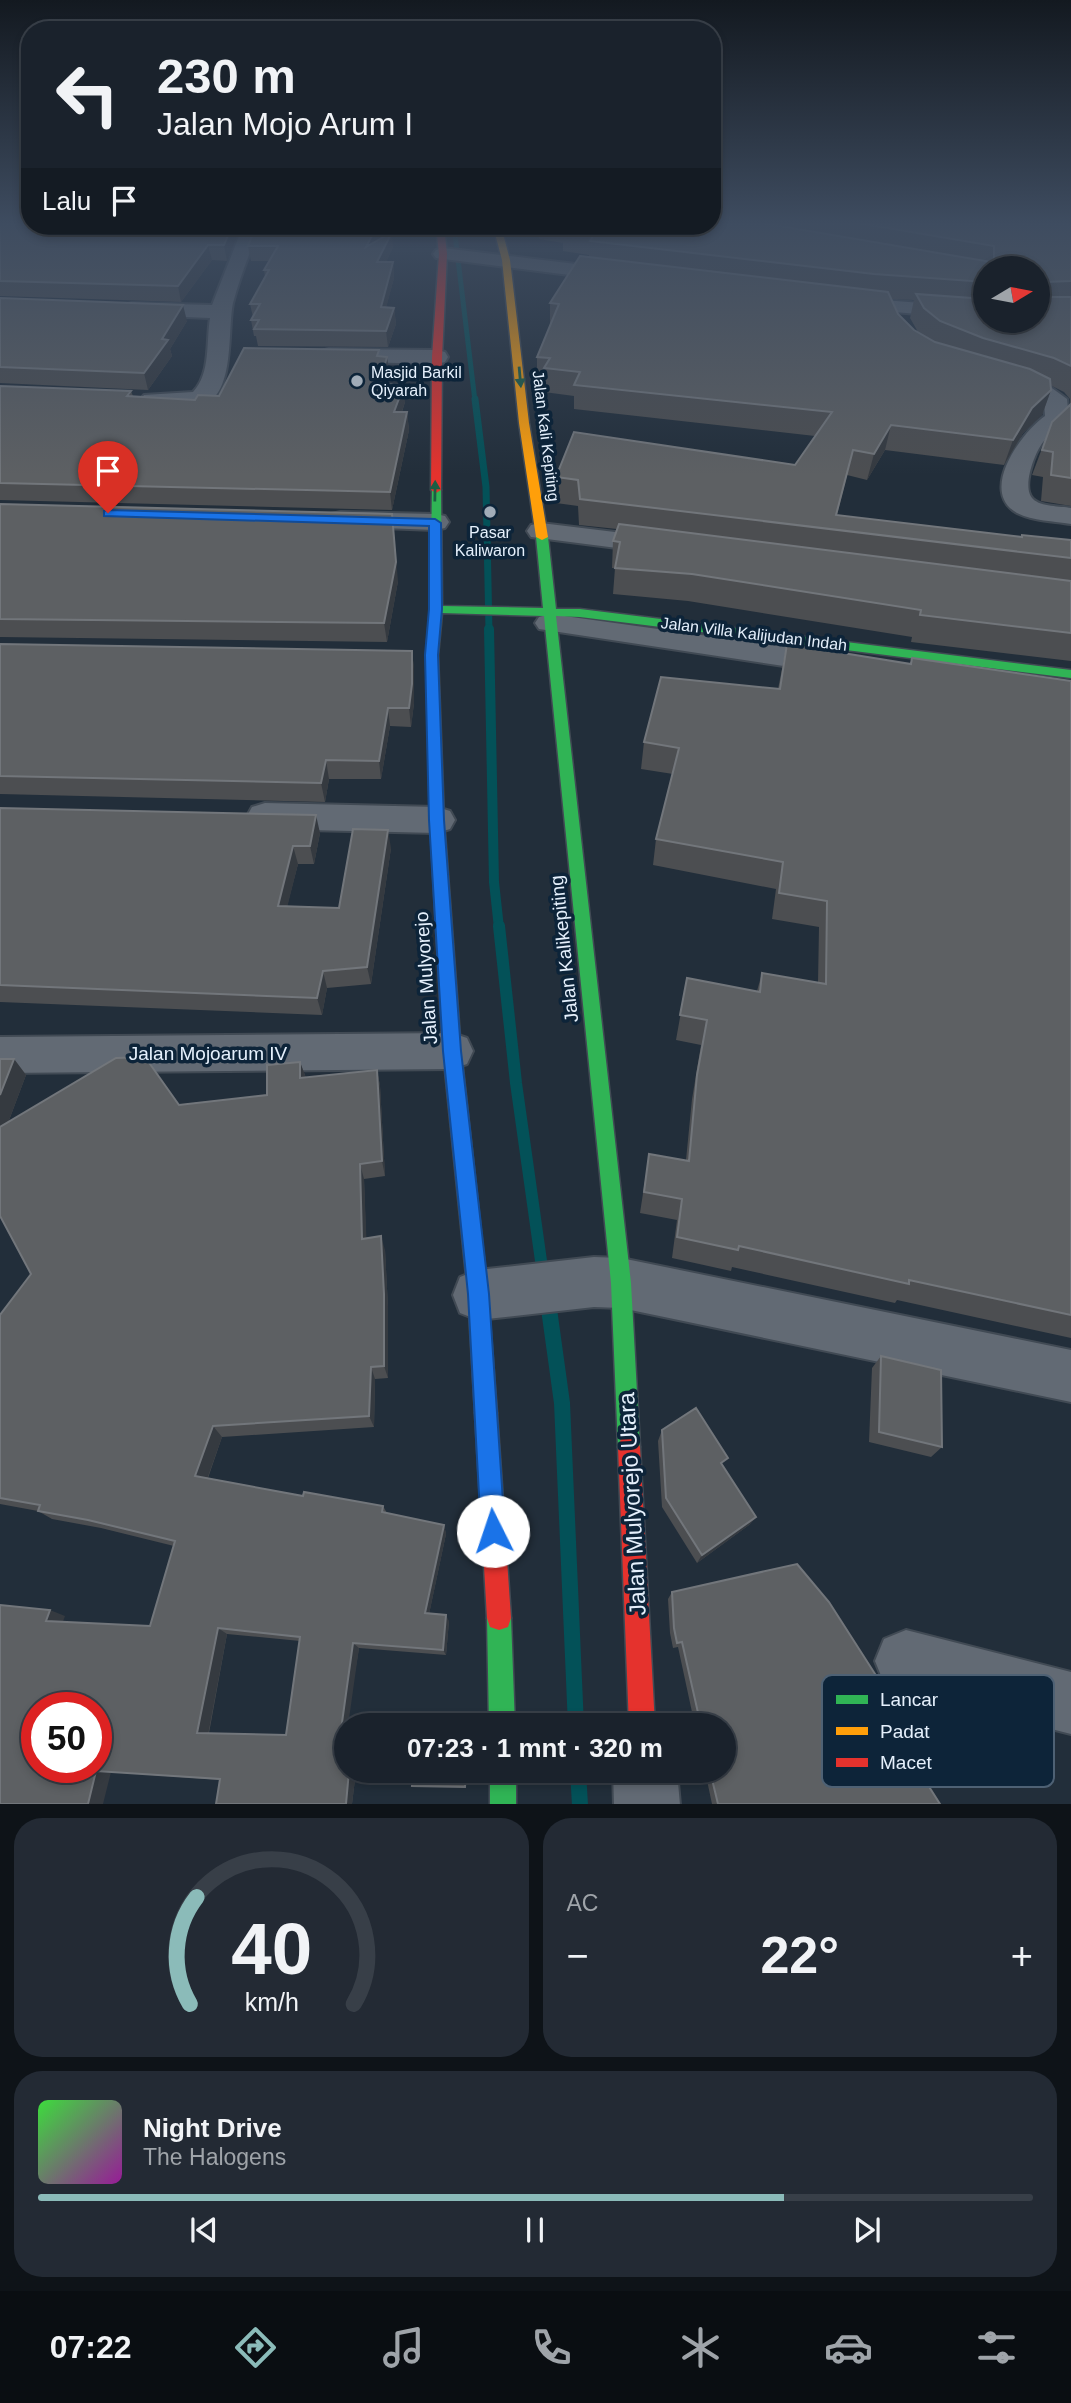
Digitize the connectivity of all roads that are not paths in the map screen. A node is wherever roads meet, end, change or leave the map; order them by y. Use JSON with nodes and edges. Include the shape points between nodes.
{"nodes":[{"id":1,"x":223,"y":306,"type":"edge"},
{"id":2,"x":441,"y":306,"type":"edge"},
{"id":3,"x":505,"y":306,"type":"edge"},
{"id":4,"x":877,"y":306,"type":"edge"},
{"id":5,"x":894,"y":308,"type":"junction"},
{"id":6,"x":110,"y":309,"type":"edge"},
{"id":7,"x":221,"y":312,"type":"junction"},
{"id":8,"x":973,"y":313,"type":"edge"},
{"id":9,"x":902,"y":332,"type":"edge"},
{"id":10,"x":218,"y":355,"type":"junction"},
{"id":11,"x":246,"y":355,"type":"edge"},
{"id":12,"x":301,"y":355,"type":"edge"},
{"id":13,"x":437,"y":357,"type":"junction"},
{"id":14,"x":984,"y":374,"type":"edge"},
{"id":15,"x":123,"y":399,"type":"edge"},
{"id":16,"x":1071,"y":516,"type":"edge"},
{"id":17,"x":322,"y":519,"type":"edge"},
{"id":18,"x":435,"y":523,"type":"junction"},
{"id":19,"x":541,"y":531,"type":"junction"},
{"id":20,"x":691,"y":550,"type":"edge"},
{"id":21,"x":436,"y":609,"type":"junction"},
{"id":22,"x":541,"y":614,"type":"junction"},
{"id":23,"x":398,"y":654,"type":"edge"},
{"id":24,"x":432,"y":655,"type":"junction"},
{"id":25,"x":1071,"y":674,"type":"edge"},
{"id":26,"x":1071,"y":696,"type":"edge"},
{"id":27,"x":231,"y":815,"type":"edge"},
{"id":28,"x":437,"y":820,"type":"junction"},
{"id":29,"x":434,"y":1051,"type":"junction"},
{"id":30,"x":0,"y":1055,"type":"edge"},
{"id":31,"x":608,"y":1283,"type":"junction"},
{"id":32,"x":501,"y":1292,"type":"junction"},
{"id":33,"x":1071,"y":1376,"type":"edge"},
{"id":34,"x":906,"y":1661,"type":"dead end"},
{"id":35,"x":961,"y":1675,"type":"edge"},
{"id":36,"x":1054,"y":1699,"type":"edge"},
{"id":37,"x":1071,"y":1703,"type":"edge"},
{"id":38,"x":502,"y":1713,"type":"edge"},
{"id":39,"x":641,"y":1713,"type":"edge"},
{"id":40,"x":503,"y":1783,"type":"edge"},
{"id":41,"x":646,"y":1783,"type":"edge"},
{"id":42,"x":503,"y":1804,"type":"edge"},
{"id":43,"x":647,"y":1804,"type":"edge"}],
"edges":[{"from":1,"to":7,"type":"street"},
{"from":2,"to":13,"type":"main road","name":"Jalan Mulyorejo"},
{"from":3,"to":19,"type":"main road","name":"Jalan Kali Kepiting","one_way":true},
{"from":4,"to":5,"type":"street"},
{"from":5,"to":8,"type":"street"},
{"from":5,"to":9,"type":"street"},
{"from":6,"to":7,"type":"street"},
{"from":7,"to":10,"type":"street"},
{"from":10,"to":11,"type":"street"},
{"from":10,"to":15,"type":"street","via":[[209,391],[200,399]]},
{"from":12,"to":13,"type":"street"},
{"from":18,"to":13,"type":"main road","name":"Jalan Mulyorejo","one_way":true},
{"from":14,"to":16,"type":"street","via":[[1037,388],[1055,399],[1057,419],[1034,437],[1018,465],[1016,491],[1027,507]]},
{"from":17,"to":18,"type":"street"},
{"from":18,"to":21,"type":"main road","name":"Jalan Mulyorejo"},
{"from":19,"to":20,"type":"street"},
{"from":19,"to":22,"type":"main road","name":"Jalan Kali Kepiting"},
{"from":21,"to":22,"type":"main road","name":"Jalan Villa Kalijudan Indah"},
{"from":21,"to":24,"type":"main road","name":"Jalan Mulyorejo"},
{"from":22,"to":25,"type":"main road","name":"Jalan Villa Kalijudan Indah"},
{"from":22,"to":26,"type":"street","name":"Jalan Villa Kalijudan Indah"},
{"from":22,"to":31,"type":"main road","name":"Jalan Kalikepiting"},
{"from":23,"to":24,"type":"street"},
{"from":24,"to":28,"type":"main road","name":"Jalan Mulyorejo"},
{"from":27,"to":28,"type":"street"},
{"from":28,"to":29,"type":"main road","name":"Jalan Mulyorejo"},
{"from":29,"to":30,"type":"street","name":"Jalan Mojoarum IV"},
{"from":29,"to":32,"type":"main road","name":"Jalan Mulyorejo"},
{"from":31,"to":32,"type":"street"},
{"from":31,"to":33,"type":"street"},
{"from":31,"to":39,"type":"main road","name":"Jalan Mulyorejo Utara"},
{"from":32,"to":38,"type":"main road","name":"Jalan Mulyorejo"},
{"from":34,"to":35,"type":"street"},
{"from":36,"to":37,"type":"street"},
{"from":40,"to":42,"type":"main road"},
{"from":41,"to":43,"type":"street"}]}
